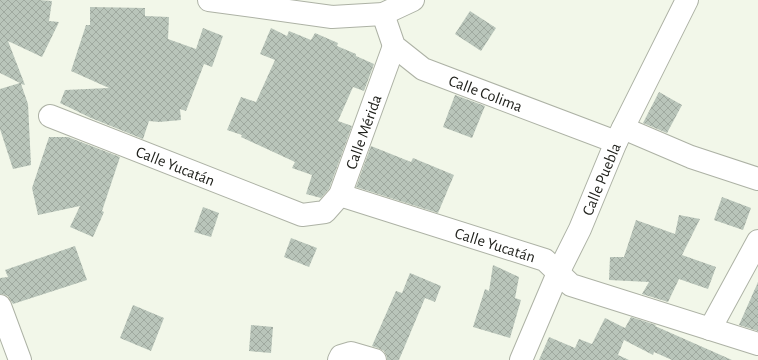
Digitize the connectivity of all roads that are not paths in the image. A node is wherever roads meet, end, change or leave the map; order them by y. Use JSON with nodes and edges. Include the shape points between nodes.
{"nodes":[{"id":1,"x":208,"y":0,"type":"edge"},
{"id":2,"x":413,"y":0,"type":"edge"},
{"id":3,"x":687,"y":0,"type":"edge"},
{"id":4,"x":329,"y":8,"type":"edge"},
{"id":5,"x":383,"y":14,"type":"junction"},
{"id":6,"x":394,"y":46,"type":"junction"},
{"id":7,"x":50,"y":116,"type":"dead end"},
{"id":8,"x":619,"y":135,"type":"junction"},
{"id":9,"x":758,"y":179,"type":"edge"},
{"id":10,"x":340,"y":195,"type":"junction"},
{"id":11,"x":325,"y":212,"type":"joint"},
{"id":12,"x":758,"y":241,"type":"edge"},
{"id":13,"x":558,"y":273,"type":"junction"},
{"id":14,"x":0,"y":306,"type":"edge"},
{"id":15,"x":710,"y":329,"type":"junction"},
{"id":16,"x":758,"y":344,"type":"edge"},
{"id":17,"x":20,"y":360,"type":"edge"},
{"id":18,"x":339,"y":360,"type":"edge"},
{"id":19,"x":375,"y":360,"type":"edge"},
{"id":20,"x":521,"y":360,"type":"edge"}],
"edges":[{"from":1,"to":4,"type":"street"},
{"from":2,"to":5,"type":"street"},
{"from":3,"to":8,"type":"street","name":"Calle Puebla"},
{"from":4,"to":5,"type":"street"},
{"from":5,"to":6,"type":"street"},
{"from":6,"to":8,"type":"street","name":"Calle Colima","via":[[423,69]]},
{"from":6,"to":10,"type":"street","name":"Calle Mérida"},
{"from":7,"to":11,"type":"street","name":"Calle Yucatán","via":[[302,215]]},
{"from":8,"to":9,"type":"street","name":"Calle Colima"},
{"from":8,"to":13,"type":"street","name":"Calle Puebla","via":[[580,229]]},
{"from":10,"to":11,"type":"street","name":"Calle Mérida"},
{"from":10,"to":13,"type":"street","name":"Calle Yucatán","via":[[545,260]]},
{"from":12,"to":15,"type":"street"},
{"from":13,"to":15,"type":"street","name":"Calle Yucatán","via":[[571,285]]},
{"from":13,"to":20,"type":"street","name":"Calle Puebla"},
{"from":14,"to":17,"type":"street"},
{"from":15,"to":16,"type":"street","name":"Calle Yucatán"},
{"from":18,"to":19,"type":"street","via":[[341,356],[351,353]]}]}
